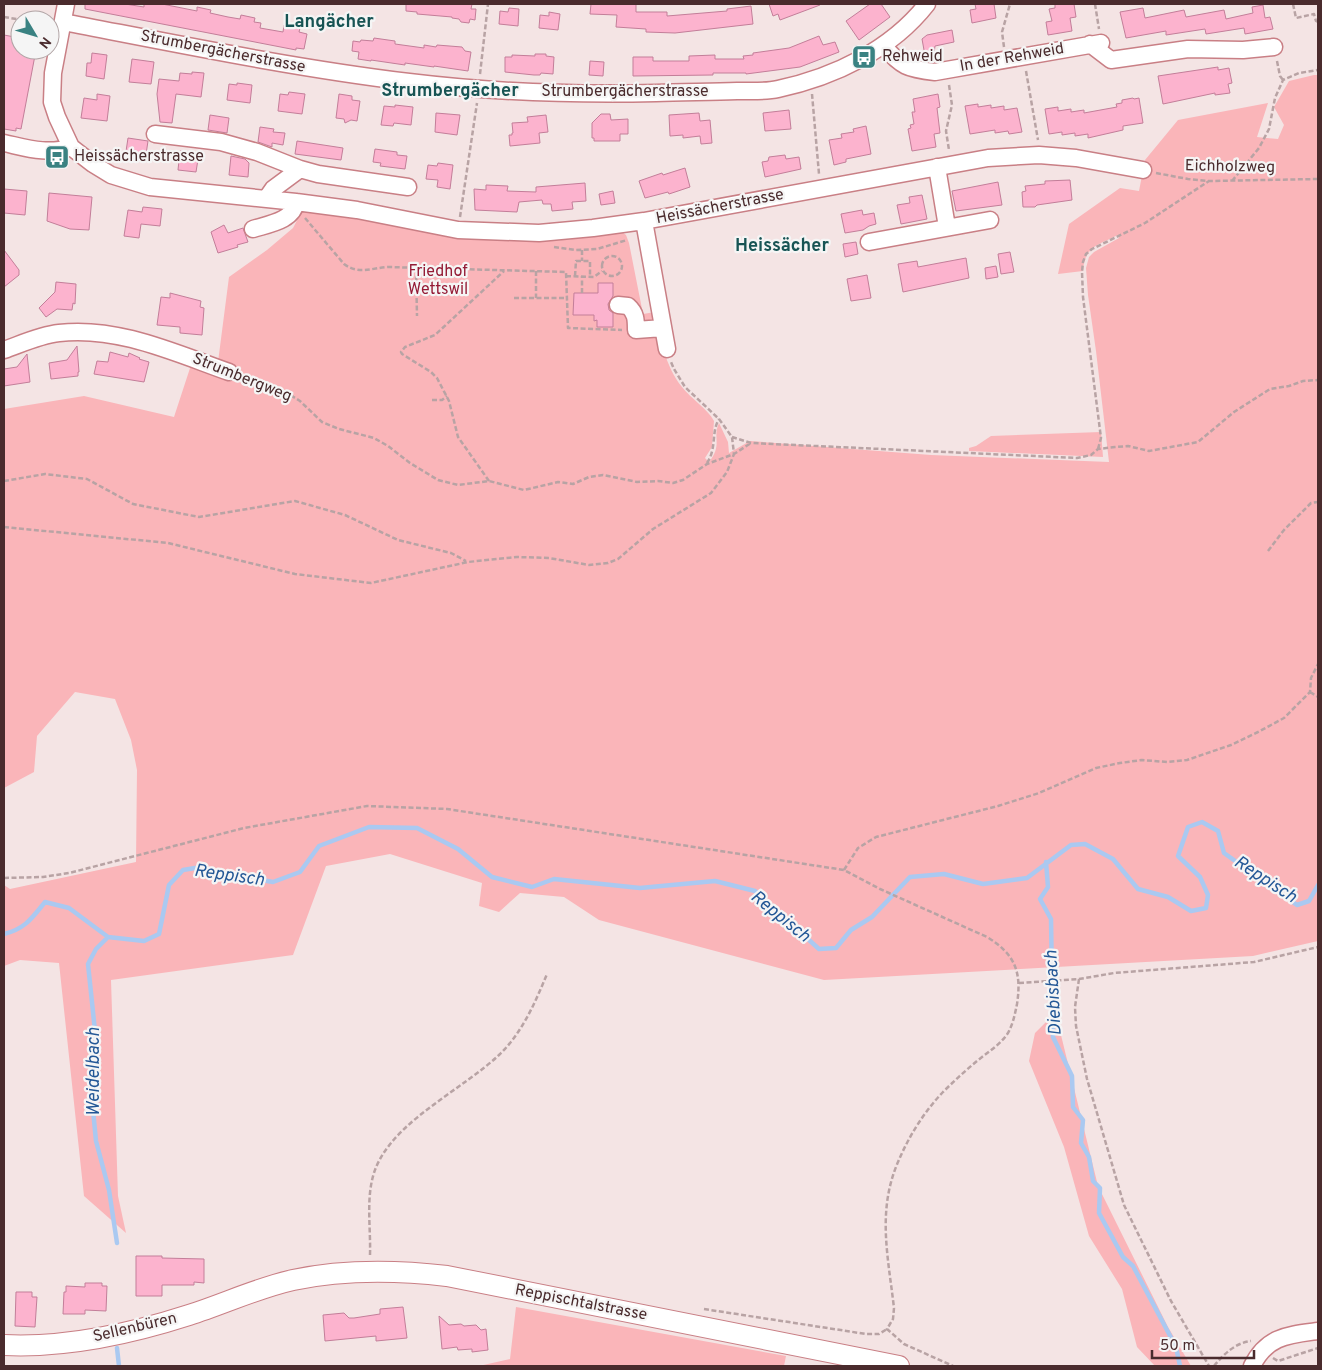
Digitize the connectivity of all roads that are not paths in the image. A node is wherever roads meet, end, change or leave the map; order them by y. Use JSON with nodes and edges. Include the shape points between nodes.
{"nodes":[{"id":1,"x":66,"y":4,"type":"edge"},
{"id":2,"x":927,"y":4,"type":"edge"},
{"id":3,"x":63,"y":22,"type":"junction"},
{"id":4,"x":883,"y":45,"type":"junction"},
{"id":5,"x":1274,"y":47,"type":"road end"},
{"id":6,"x":155,"y":134,"type":"dead end"},
{"id":7,"x":4,"y":143,"type":"edge"},
{"id":8,"x":71,"y":147,"type":"junction"},
{"id":9,"x":937,"y":167,"type":"junction"},
{"id":10,"x":300,"y":169,"type":"junction"},
{"id":11,"x":1143,"y":170,"type":"road end"},
{"id":12,"x":408,"y":187,"type":"dead end"},
{"id":13,"x":266,"y":199,"type":"junction"},
{"id":14,"x":296,"y":202,"type":"junction"},
{"id":15,"x":990,"y":220,"type":"dead end"},
{"id":16,"x":947,"y":226,"type":"junction"},
{"id":17,"x":644,"y":228,"type":"junction"},
{"id":18,"x":253,"y":229,"type":"dead end"},
{"id":19,"x":869,"y":242,"type":"dead end"},
{"id":20,"x":618,"y":305,"type":"dead end"},
{"id":21,"x":663,"y":328,"type":"junction"},
{"id":22,"x":667,"y":349,"type":"road end"},
{"id":23,"x":4,"y":350,"type":"edge"},
{"id":24,"x":229,"y":372,"type":"road end"},
{"id":25,"x":261,"y":1289,"type":"joint"},
{"id":26,"x":1318,"y":1331,"type":"edge"},
{"id":27,"x":4,"y":1345,"type":"edge"},
{"id":28,"x":899,"y":1366,"type":"edge"},
{"id":29,"x":1252,"y":1366,"type":"edge"}],
"edges":[{"from":1,"to":3,"type":"street","name":"Heissächerstrasse"},
{"from":2,"to":4,"type":"street","name":"Strumbergächerstrasse"},
{"from":3,"to":4,"type":"street","name":"Strumbergächerstrasse","via":[[322,70],[478,89],[550,93],[774,90],[832,74]]},
{"from":3,"to":8,"type":"street","name":"Heissächerstrasse","via":[[53,72],[52,102]]},
{"from":4,"to":5,"type":"street","name":"In der Rehweid","via":[[896,60],[912,69],[935,72],[1097,41],[1111,60],[1188,49]]},
{"from":6,"to":10,"type":"street","via":[[221,142],[258,152]]},
{"from":7,"to":8,"type":"street","via":[[48,151]]},
{"from":8,"to":13,"type":"street","name":"Heissächerstrasse","via":[[111,175],[150,187]]},
{"from":9,"to":11,"type":"street","name":"Heissächerstrasse","via":[[988,158],[1039,155]]},
{"from":9,"to":16,"type":"street"},
{"from":9,"to":17,"type":"street","name":"Heissächerstrasse","via":[[820,188]]},
{"from":10,"to":12,"type":"street"},
{"from":10,"to":13,"type":"street","via":[[273,189]]},
{"from":13,"to":14,"type":"street","name":"Heissächerstrasse"},
{"from":14,"to":17,"type":"street","name":"Heissächerstrasse","via":[[482,232]]},
{"from":14,"to":18,"type":"street","via":[[295,208],[283,220]]},
{"from":15,"to":16,"type":"street"},
{"from":16,"to":19,"type":"street"},
{"from":17,"to":21,"type":"street"},
{"from":20,"to":21,"type":"street","via":[[628,306],[633,311],[636,330]]},
{"from":21,"to":22,"type":"street"},
{"from":23,"to":24,"type":"street","name":"Strumbergweg","via":[[57,333],[88,331],[134,340]]},
{"from":25,"to":27,"type":"main road","name":"Sellenbüren","via":[[143,1330],[83,1340]]},
{"from":25,"to":28,"type":"main road","name":"Reppischtalstrasse","via":[[325,1274],[410,1271]]},
{"from":26,"to":29,"type":"street","via":[[1275,1340],[1262,1350]]}]}
